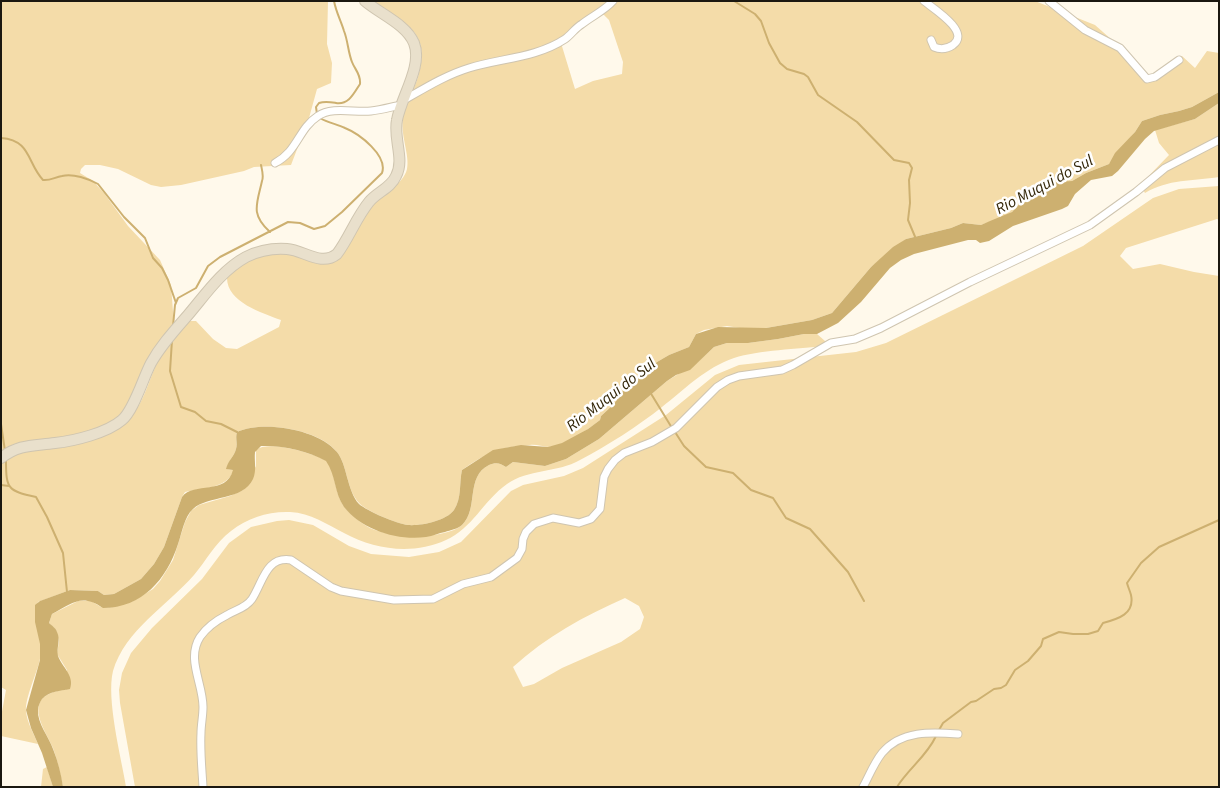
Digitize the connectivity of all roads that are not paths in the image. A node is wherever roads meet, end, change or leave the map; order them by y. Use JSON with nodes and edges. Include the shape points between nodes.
{"nodes":[{"id":1,"x":365,"y":1,"type":"edge"},
{"id":2,"x":612,"y":1,"type":"edge"},
{"id":3,"x":924,"y":1,"type":"edge"},
{"id":4,"x":1049,"y":1,"type":"edge"},
{"id":5,"x":932,"y":40,"type":"dead end"},
{"id":6,"x":1179,"y":60,"type":"dead end"},
{"id":7,"x":402,"y":102,"type":"junction"},
{"id":8,"x":1219,"y":140,"type":"edge"},
{"id":9,"x":275,"y":163,"type":"dead end"},
{"id":10,"x":1,"y":458,"type":"edge"},
{"id":11,"x":958,"y":734,"type":"dead end"},
{"id":12,"x":203,"y":787,"type":"edge"},
{"id":13,"x":863,"y":787,"type":"edge"}],
"edges":[{"from":1,"to":7,"type":"main road","via":[[398,25],[414,42],[416,60]]},
{"from":2,"to":7,"type":"street","via":[[562,40],[527,55],[448,76]]},
{"from":3,"to":5,"type":"street","via":[[954,25],[958,33],[958,39],[949,48],[934,47]]},
{"from":4,"to":6,"type":"street","via":[[1085,30],[1120,48],[1147,79],[1155,78]]},
{"from":7,"to":9,"type":"street","via":[[369,111],[319,114],[307,125],[290,152]]},
{"from":7,"to":10,"type":"main road","via":[[396,130],[400,165],[396,177],[370,200],[337,254],[322,259],[287,249],[273,249],[247,257],[225,272],[168,337],[123,419],[107,429],[70,440],[15,448]]},
{"from":8,"to":12,"type":"street","via":[[1165,168],[1090,225],[881,328],[855,339],[831,343],[782,370],[728,380],[676,428],[615,460],[604,477],[600,509],[591,519],[579,523],[553,518],[534,524],[526,532],[517,558],[491,577],[463,584],[433,599],[400,601],[341,591],[291,560],[273,563],[249,603],[210,626],[194,653],[203,706]]},
{"from":11,"to":13,"type":"street","via":[[919,733],[896,741],[882,753]]}]}
